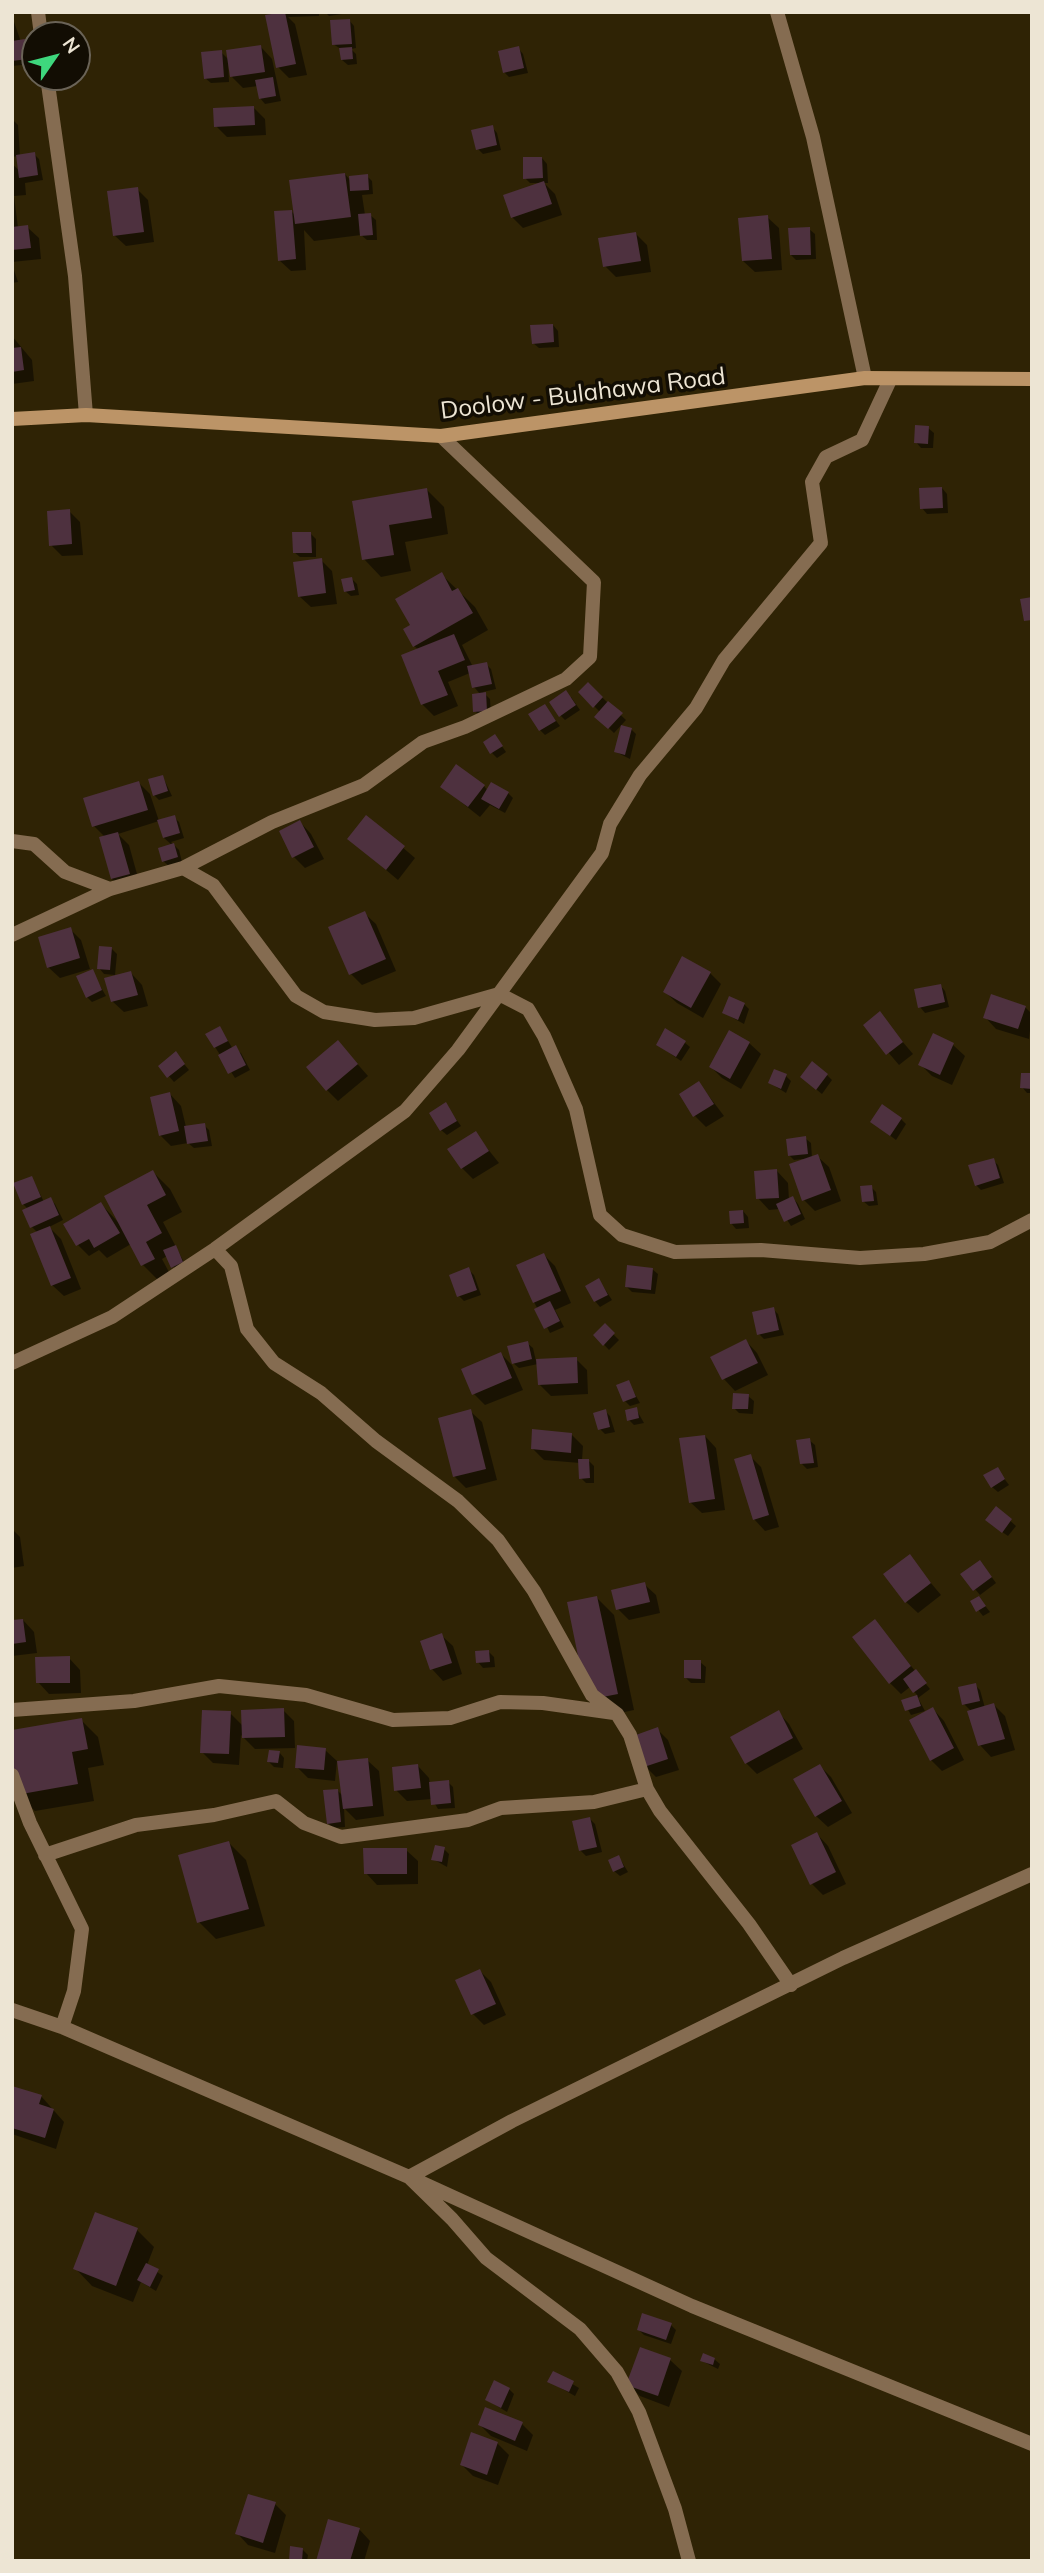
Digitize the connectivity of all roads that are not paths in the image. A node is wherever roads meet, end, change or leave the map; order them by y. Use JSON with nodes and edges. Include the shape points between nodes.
{"nodes":[{"id":1,"x":777,"y":12,"type":"edge"},
{"id":2,"x":49,"y":91,"type":"edge"},
{"id":3,"x":865,"y":378,"type":"junction"},
{"id":4,"x":1032,"y":379,"type":"edge"},
{"id":5,"x":890,"y":380,"type":"junction"},
{"id":6,"x":86,"y":415,"type":"junction"},
{"id":7,"x":12,"y":419,"type":"edge"},
{"id":8,"x":441,"y":436,"type":"junction"},
{"id":9,"x":12,"y":841,"type":"edge"},
{"id":10,"x":183,"y":867,"type":"junction"},
{"id":11,"x":110,"y":889,"type":"junction"},
{"id":12,"x":12,"y":935,"type":"edge"},
{"id":13,"x":499,"y":994,"type":"junction"},
{"id":14,"x":1032,"y":1220,"type":"edge"},
{"id":15,"x":215,"y":1249,"type":"junction"},
{"id":16,"x":12,"y":1363,"type":"edge"},
{"id":17,"x":12,"y":1710,"type":"edge"},
{"id":18,"x":617,"y":1714,"type":"junction"},
{"id":19,"x":12,"y":1775,"type":"edge"},
{"id":20,"x":647,"y":1789,"type":"junction"},
{"id":21,"x":45,"y":1855,"type":"junction"},
{"id":22,"x":1032,"y":1874,"type":"edge"},
{"id":23,"x":791,"y":1985,"type":"junction"},
{"id":24,"x":12,"y":2010,"type":"edge"},
{"id":25,"x":62,"y":2027,"type":"junction"},
{"id":26,"x":410,"y":2177,"type":"junction"},
{"id":27,"x":1032,"y":2445,"type":"edge"},
{"id":28,"x":689,"y":2561,"type":"edge"}],
"edges":[{"from":1,"to":3,"type":"street","via":[[813,137]]},
{"from":2,"to":6,"type":"street","via":[[75,276]]},
{"from":3,"to":5,"type":"main road","name":"Doolow - Bulahawa Road"},
{"from":3,"to":8,"type":"main road","name":"Doolow - Bulahawa Road"},
{"from":4,"to":5,"type":"main road","name":"Doolow - Bulahawa Road"},
{"from":5,"to":13,"type":"street","via":[[862,440],[825,457],[812,482],[821,543],[724,660],[696,708],[640,775],[610,824],[602,853]]},
{"from":6,"to":7,"type":"main road","name":"Doolow - Bulahawa Road"},
{"from":6,"to":8,"type":"main road","name":"Doolow - Bulahawa Road"},
{"from":8,"to":10,"type":"street","via":[[594,582],[590,657],[566,679],[423,742],[364,785],[272,822]]},
{"from":9,"to":11,"type":"street","via":[[34,844],[65,872]]},
{"from":10,"to":11,"type":"street"},
{"from":10,"to":13,"type":"street","via":[[213,885],[296,996],[324,1012],[375,1020],[414,1018]]},
{"from":11,"to":12,"type":"street"},
{"from":13,"to":14,"type":"street","via":[[528,1009],[544,1036],[576,1109],[600,1215],[622,1235],[675,1252],[761,1250],[860,1258],[924,1254],[990,1242]]},
{"from":13,"to":15,"type":"street","via":[[405,1111]]},
{"from":15,"to":16,"type":"street","via":[[112,1317]]},
{"from":15,"to":18,"type":"street","via":[[231,1266],[247,1329],[274,1363],[321,1393],[376,1441],[458,1501],[498,1540],[534,1591],[592,1695]]},
{"from":17,"to":18,"type":"street","via":[[135,1700],[219,1686],[306,1695],[393,1720],[450,1718],[500,1703],[543,1703]]},
{"from":18,"to":20,"type":"street","via":[[631,1735]]},
{"from":19,"to":21,"type":"street"},
{"from":20,"to":21,"type":"street","via":[[594,1802],[501,1808],[468,1820],[341,1837],[304,1823],[276,1801],[136,1825]]},
{"from":20,"to":23,"type":"street"},
{"from":21,"to":25,"type":"street","via":[[82,1929],[74,1991]]},
{"from":22,"to":23,"type":"street"},
{"from":23,"to":26,"type":"street","via":[[512,2121]]},
{"from":24,"to":25,"type":"street"},
{"from":25,"to":26,"type":"street"},
{"from":26,"to":27,"type":"street","via":[[692,2306]]},
{"from":26,"to":28,"type":"street","via":[[486,2258],[580,2329],[617,2372],[639,2412]]}]}
